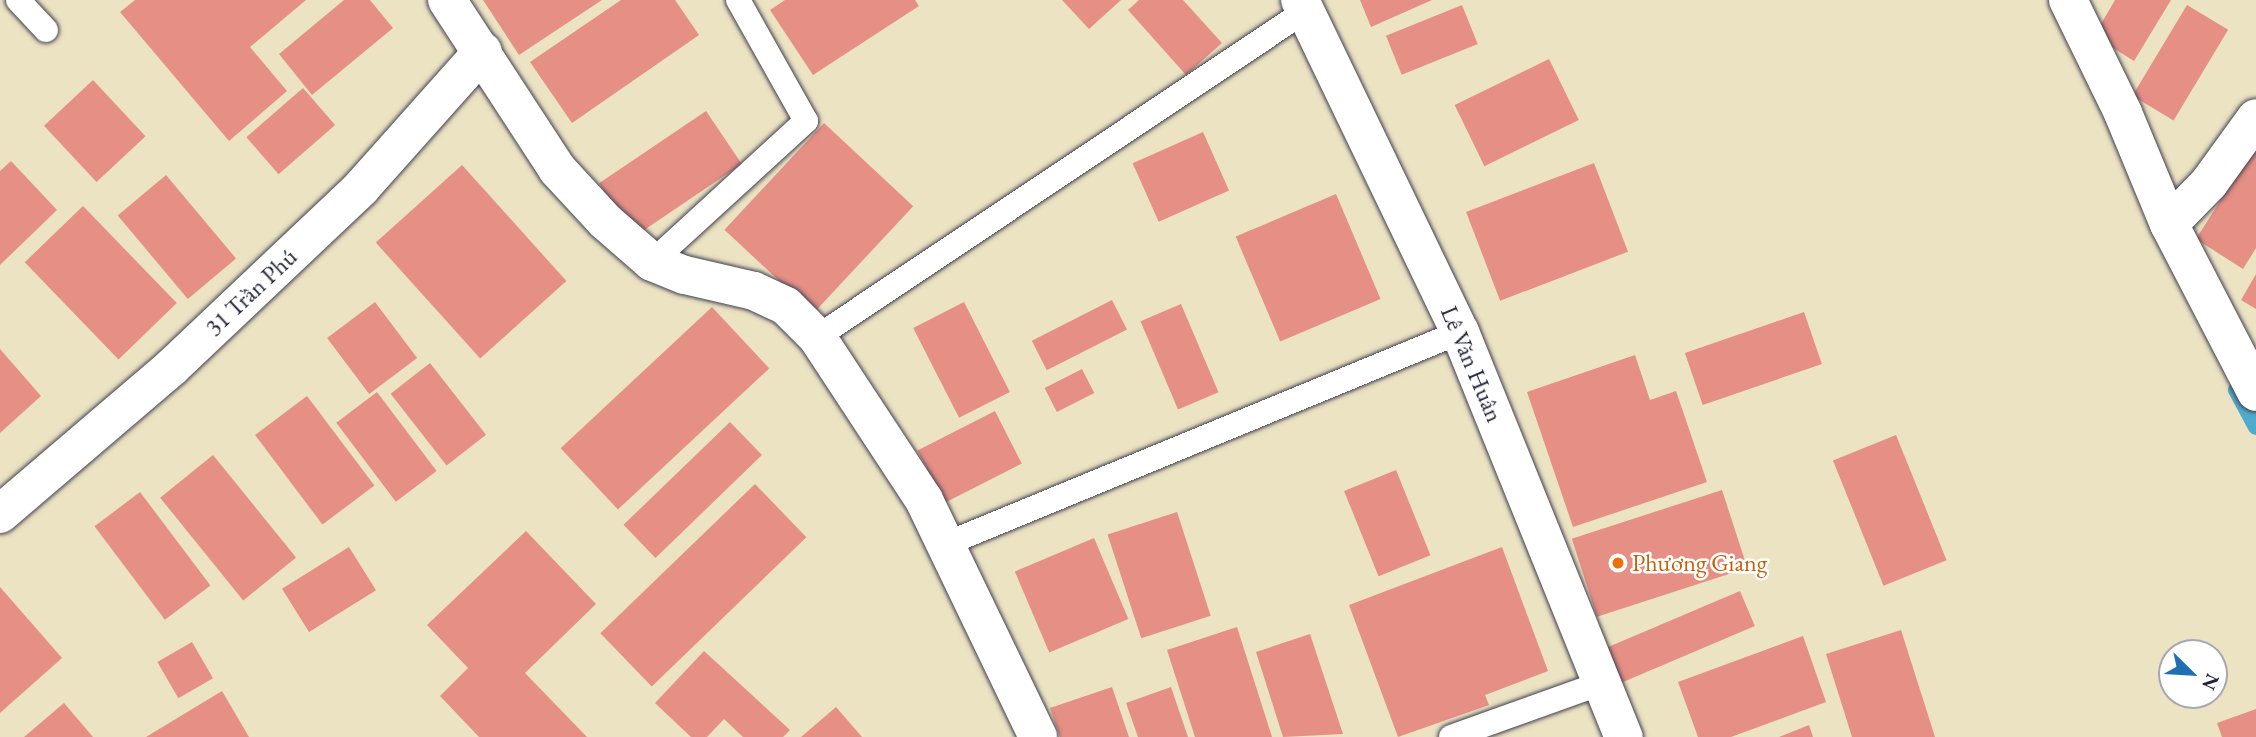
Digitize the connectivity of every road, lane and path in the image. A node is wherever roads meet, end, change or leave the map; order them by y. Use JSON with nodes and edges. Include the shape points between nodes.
{"nodes":[{"id":1,"x":18,"y":0,"type":"edge"},
{"id":2,"x":447,"y":0,"type":"edge"},
{"id":3,"x":738,"y":0,"type":"edge"},
{"id":4,"x":2068,"y":0,"type":"edge"},
{"id":5,"x":1303,"y":6,"type":"edge"},
{"id":6,"x":46,"y":30,"type":"dead end"},
{"id":7,"x":483,"y":51,"type":"junction"},
{"id":8,"x":2256,"y":118,"type":"edge"},
{"id":9,"x":2169,"y":224,"type":"junction"},
{"id":10,"x":652,"y":262,"type":"junction"},
{"id":11,"x":1460,"y":332,"type":"junction"},
{"id":12,"x":817,"y":337,"type":"junction"},
{"id":13,"x":2256,"y":393,"type":"edge"},
{"id":14,"x":0,"y":514,"type":"edge"},
{"id":15,"x":946,"y":544,"type":"junction"},
{"id":16,"x":1602,"y":683,"type":"junction"},
{"id":17,"x":1038,"y":737,"type":"edge"},
{"id":18,"x":1451,"y":737,"type":"edge"},
{"id":19,"x":1624,"y":737,"type":"edge"}],
"edges":[{"from":1,"to":6,"type":"lane"},
{"from":2,"to":7,"type":"street"},
{"from":3,"to":10,"type":"lane","via":[[806,121]]},
{"from":4,"to":9,"type":"street","via":[[2123,113]]},
{"from":5,"to":11,"type":"street","name":"Lê Văn Huân"},
{"from":5,"to":12,"type":"lane"},
{"from":7,"to":10,"type":"street","via":[[556,169]]},
{"from":7,"to":14,"type":"street","name":"31 Trần Phú","via":[[361,188],[172,368]]},
{"from":8,"to":9,"type":"street","via":[[2209,183]]},
{"from":9,"to":13,"type":"street"},
{"from":10,"to":12,"type":"street","via":[[685,275],[754,290],[786,306]]},
{"from":11,"to":15,"type":"lane"},
{"from":11,"to":16,"type":"street","name":"Lê Văn Huân"},
{"from":12,"to":15,"type":"street","via":[[924,500]]},
{"from":15,"to":17,"type":"street"},
{"from":16,"to":18,"type":"lane"},
{"from":16,"to":19,"type":"street","name":"Lê Văn Huân"}]}
